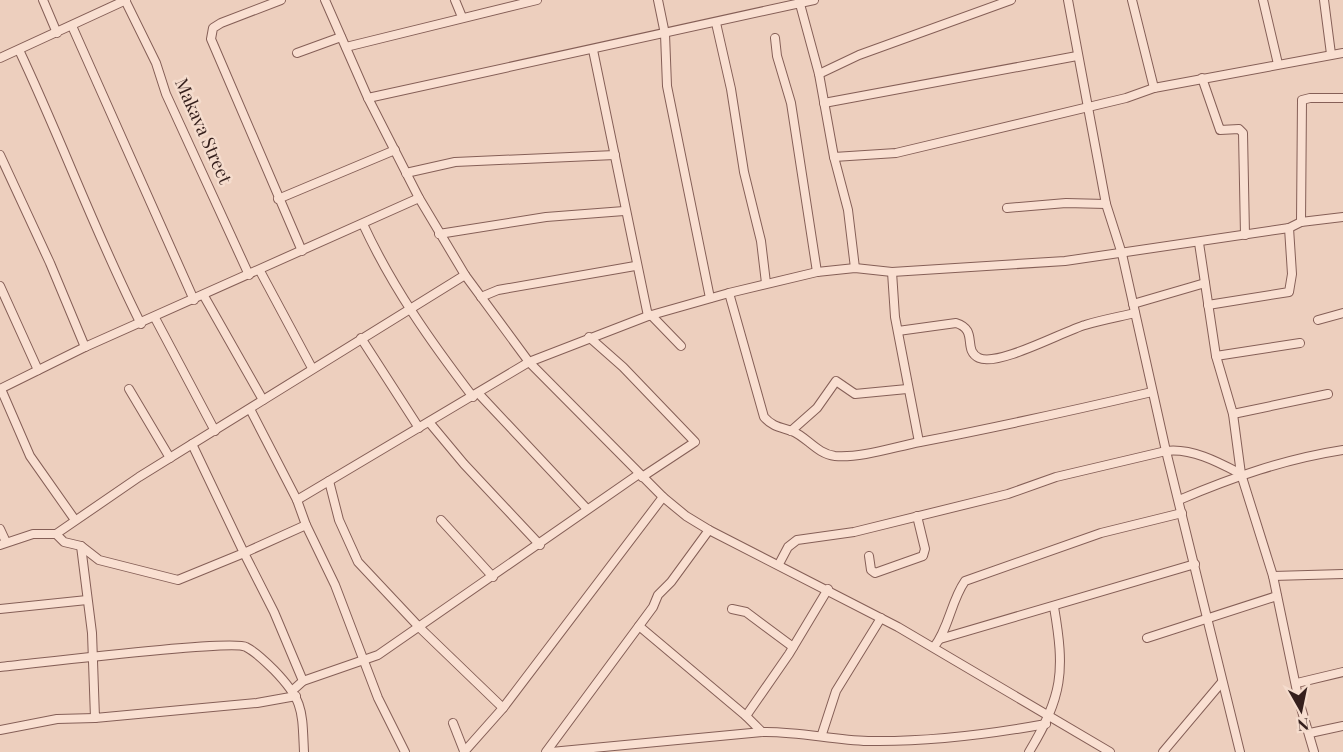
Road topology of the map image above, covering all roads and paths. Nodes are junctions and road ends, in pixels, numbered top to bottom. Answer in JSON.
{"nodes":[{"id":1,"x":43,"y":0,"type":"edge"},
{"id":2,"x":125,"y":0,"type":"edge"},
{"id":3,"x":281,"y":0,"type":"edge"},
{"id":4,"x":325,"y":0,"type":"edge"},
{"id":5,"x":455,"y":0,"type":"edge"},
{"id":6,"x":537,"y":0,"type":"edge"},
{"id":7,"x":658,"y":0,"type":"edge"},
{"id":8,"x":814,"y":0,"type":"edge"},
{"id":9,"x":1011,"y":0,"type":"edge"},
{"id":10,"x":1068,"y":0,"type":"edge"},
{"id":11,"x":1132,"y":0,"type":"edge"},
{"id":12,"x":1263,"y":0,"type":"edge"},
{"id":13,"x":1324,"y":0,"type":"edge"},
{"id":14,"x":107,"y":4,"type":"edge"},
{"id":15,"x":800,"y":4,"type":"junction"},
{"id":16,"x":462,"y":17,"type":"junction"},
{"id":17,"x":716,"y":22,"type":"junction"},
{"id":18,"x":72,"y":26,"type":"junction"},
{"id":19,"x":57,"y":33,"type":"junction"},
{"id":20,"x":665,"y":34,"type":"junction"},
{"id":21,"x":341,"y":37,"type":"junction"},
{"id":22,"x":775,"y":38,"type":"dead end"},
{"id":23,"x":0,"y":46,"type":"edge"},
{"id":24,"x":346,"y":47,"type":"junction"},
{"id":25,"x":19,"y":50,"type":"junction"},
{"id":26,"x":593,"y":50,"type":"junction"},
{"id":27,"x":297,"y":53,"type":"dead end"},
{"id":28,"x":1343,"y":53,"type":"edge"},
{"id":29,"x":1331,"y":54,"type":"junction"},
{"id":30,"x":1077,"y":56,"type":"junction"},
{"id":31,"x":2,"y":57,"type":"edge"},
{"id":32,"x":1278,"y":64,"type":"junction"},
{"id":33,"x":819,"y":74,"type":"junction"},
{"id":34,"x":1202,"y":78,"type":"junction"},
{"id":35,"x":1154,"y":88,"type":"junction"},
{"id":36,"x":368,"y":98,"type":"junction"},
{"id":37,"x":1343,"y":98,"type":"edge"},
{"id":38,"x":824,"y":104,"type":"junction"},
{"id":39,"x":1089,"y":105,"type":"junction"},
{"id":40,"x":395,"y":150,"type":"junction"},
{"id":41,"x":615,"y":154,"type":"junction"},
{"id":42,"x":0,"y":155,"type":"edge"},
{"id":43,"x":834,"y":157,"type":"junction"},
{"id":44,"x":406,"y":173,"type":"junction"},
{"id":45,"x":419,"y":198,"type":"junction"},
{"id":46,"x":278,"y":199,"type":"junction"},
{"id":47,"x":1106,"y":204,"type":"junction"},
{"id":48,"x":1007,"y":208,"type":"dead end"},
{"id":49,"x":624,"y":212,"type":"junction"},
{"id":50,"x":1343,"y":217,"type":"edge"},
{"id":51,"x":1301,"y":222,"type":"junction"},
{"id":52,"x":363,"y":224,"type":"junction"},
{"id":53,"x":1288,"y":228,"type":"junction"},
{"id":54,"x":439,"y":234,"type":"junction"},
{"id":55,"x":1245,"y":235,"type":"junction"},
{"id":56,"x":1199,"y":243,"type":"junction"},
{"id":57,"x":302,"y":251,"type":"junction"},
{"id":58,"x":1122,"y":254,"type":"junction"},
{"id":59,"x":635,"y":267,"type":"junction"},
{"id":60,"x":855,"y":268,"type":"junction"},
{"id":61,"x":260,"y":271,"type":"junction"},
{"id":62,"x":817,"y":272,"type":"junction"},
{"id":63,"x":892,"y":272,"type":"junction"},
{"id":64,"x":249,"y":275,"type":"junction"},
{"id":65,"x":465,"y":275,"type":"junction"},
{"id":66,"x":766,"y":283,"type":"junction"},
{"id":67,"x":1205,"y":283,"type":"junction"},
{"id":68,"x":0,"y":286,"type":"edge"},
{"id":69,"x":729,"y":292,"type":"junction"},
{"id":70,"x":204,"y":296,"type":"junction"},
{"id":71,"x":481,"y":297,"type":"junction"},
{"id":72,"x":710,"y":298,"type":"junction"},
{"id":73,"x":194,"y":300,"type":"junction"},
{"id":74,"x":1208,"y":305,"type":"junction"},
{"id":75,"x":410,"y":308,"type":"junction"},
{"id":76,"x":1134,"y":309,"type":"junction"},
{"id":77,"x":1343,"y":313,"type":"edge"},
{"id":78,"x":649,"y":316,"type":"junction"},
{"id":79,"x":155,"y":318,"type":"junction"},
{"id":80,"x":1318,"y":320,"type":"dead end"},
{"id":81,"x":141,"y":324,"type":"junction"},
{"id":82,"x":898,"y":331,"type":"junction"},
{"id":83,"x":589,"y":337,"type":"junction"},
{"id":84,"x":361,"y":338,"type":"junction"},
{"id":85,"x":1300,"y":343,"type":"dead end"},
{"id":86,"x":681,"y":346,"type":"dead end"},
{"id":87,"x":85,"y":347,"type":"junction"},
{"id":88,"x":1216,"y":356,"type":"junction"},
{"id":89,"x":529,"y":363,"type":"junction"},
{"id":90,"x":312,"y":368,"type":"junction"},
{"id":91,"x":39,"y":370,"type":"junction"},
{"id":92,"x":1,"y":389,"type":"edge"},
{"id":93,"x":129,"y":389,"type":"dead end"},
{"id":94,"x":907,"y":389,"type":"junction"},
{"id":95,"x":1152,"y":392,"type":"junction"},
{"id":96,"x":1328,"y":394,"type":"dead end"},
{"id":97,"x":476,"y":396,"type":"junction"},
{"id":98,"x":262,"y":400,"type":"junction"},
{"id":99,"x":250,"y":410,"type":"junction"},
{"id":100,"x":1233,"y":414,"type":"junction"},
{"id":101,"x":429,"y":422,"type":"junction"},
{"id":102,"x":419,"y":428,"type":"junction"},
{"id":103,"x":215,"y":431,"type":"junction"},
{"id":104,"x":791,"y":431,"type":"junction"},
{"id":105,"x":919,"y":442,"type":"junction"},
{"id":106,"x":192,"y":444,"type":"junction"},
{"id":107,"x":1343,"y":450,"type":"edge"},
{"id":108,"x":1166,"y":452,"type":"junction"},
{"id":109,"x":170,"y":458,"type":"junction"},
{"id":110,"x":1241,"y":474,"type":"junction"},
{"id":111,"x":640,"y":475,"type":"junction"},
{"id":112,"x":328,"y":482,"type":"junction"},
{"id":113,"x":663,"y":497,"type":"junction"},
{"id":114,"x":297,"y":500,"type":"junction"},
{"id":115,"x":1179,"y":500,"type":"junction"},
{"id":116,"x":587,"y":509,"type":"junction"},
{"id":117,"x":1182,"y":513,"type":"junction"},
{"id":118,"x":917,"y":516,"type":"junction"},
{"id":119,"x":75,"y":520,"type":"junction"},
{"id":120,"x":441,"y":520,"type":"dead end"},
{"id":121,"x":306,"y":525,"type":"junction"},
{"id":122,"x":0,"y":529,"type":"edge"},
{"id":123,"x":710,"y":530,"type":"junction"},
{"id":124,"x":56,"y":534,"type":"junction"},
{"id":125,"x":3,"y":543,"type":"edge"},
{"id":126,"x":540,"y":545,"type":"junction"},
{"id":127,"x":81,"y":546,"type":"junction"},
{"id":128,"x":244,"y":553,"type":"junction"},
{"id":129,"x":869,"y":556,"type":"dead end"},
{"id":130,"x":779,"y":564,"type":"junction"},
{"id":131,"x":1194,"y":564,"type":"junction"},
{"id":132,"x":1343,"y":574,"type":"edge"},
{"id":133,"x":1273,"y":576,"type":"junction"},
{"id":134,"x":493,"y":577,"type":"junction"},
{"id":135,"x":828,"y":589,"type":"junction"},
{"id":136,"x":1277,"y":596,"type":"junction"},
{"id":137,"x":87,"y":600,"type":"junction"},
{"id":138,"x":1054,"y":607,"type":"junction"},
{"id":139,"x":0,"y":609,"type":"edge"},
{"id":140,"x":732,"y":609,"type":"dead end"},
{"id":141,"x":880,"y":618,"type":"junction"},
{"id":142,"x":1206,"y":620,"type":"junction"},
{"id":143,"x":639,"y":626,"type":"junction"},
{"id":144,"x":420,"y":628,"type":"junction"},
{"id":145,"x":1147,"y":638,"type":"dead end"},
{"id":146,"x":940,"y":639,"type":"junction"},
{"id":147,"x":794,"y":647,"type":"junction"},
{"id":148,"x":934,"y":647,"type":"junction"},
{"id":149,"x":93,"y":658,"type":"junction"},
{"id":150,"x":363,"y":660,"type":"junction"},
{"id":151,"x":0,"y":667,"type":"edge"},
{"id":152,"x":1343,"y":672,"type":"edge"},
{"id":153,"x":303,"y":681,"type":"junction"},
{"id":154,"x":1222,"y":682,"type":"junction"},
{"id":155,"x":1297,"y":683,"type":"junction"},
{"id":156,"x":295,"y":693,"type":"junction"},
{"id":157,"x":503,"y":708,"type":"junction"},
{"id":158,"x":746,"y":716,"type":"junction"},
{"id":159,"x":95,"y":718,"type":"junction"},
{"id":160,"x":1048,"y":720,"type":"junction"},
{"id":161,"x":453,"y":723,"type":"dead end"},
{"id":162,"x":1343,"y":726,"type":"edge"},
{"id":163,"x":0,"y":730,"type":"edge"},
{"id":164,"x":762,"y":732,"type":"junction"},
{"id":165,"x":1310,"y":733,"type":"junction"},
{"id":166,"x":822,"y":734,"type":"junction"},
{"id":167,"x":595,"y":749,"type":"edge"},
{"id":168,"x":464,"y":751,"type":"edge"},
{"id":169,"x":1106,"y":751,"type":"edge"},
{"id":170,"x":304,"y":752,"type":"edge"},
{"id":171,"x":405,"y":752,"type":"edge"},
{"id":172,"x":546,"y":752,"type":"edge"},
{"id":173,"x":551,"y":752,"type":"edge"},
{"id":174,"x":1029,"y":752,"type":"edge"},
{"id":175,"x":1163,"y":752,"type":"edge"},
{"id":176,"x":1240,"y":752,"type":"edge"},
{"id":177,"x":1314,"y":752,"type":"edge"}],
"edges":[{"from":1,"to":19,"type":"street"},
{"from":2,"to":14,"type":"street"},
{"from":2,"to":64,"type":"street","name":"Makava Street"},
{"from":3,"to":46,"type":"street"},
{"from":4,"to":21,"type":"street"},
{"from":5,"to":16,"type":"street"},
{"from":6,"to":16,"type":"street"},
{"from":7,"to":20,"type":"street"},
{"from":8,"to":15,"type":"street"},
{"from":9,"to":33,"type":"street"},
{"from":10,"to":30,"type":"street"},
{"from":11,"to":35,"type":"street"},
{"from":12,"to":32,"type":"street"},
{"from":13,"to":29,"type":"street"},
{"from":14,"to":18,"type":"street"},
{"from":15,"to":17,"type":"street"},
{"from":15,"to":33,"type":"street"},
{"from":16,"to":24,"type":"street"},
{"from":17,"to":20,"type":"street"},
{"from":17,"to":66,"type":"street"},
{"from":18,"to":19,"type":"street"},
{"from":18,"to":73,"type":"street"},
{"from":19,"to":25,"type":"street"},
{"from":20,"to":26,"type":"street"},
{"from":20,"to":72,"type":"street"},
{"from":21,"to":24,"type":"street"},
{"from":21,"to":27,"type":"street"},
{"from":22,"to":62,"type":"street"},
{"from":23,"to":31,"type":"street"},
{"from":24,"to":36,"type":"street"},
{"from":25,"to":31,"type":"street"},
{"from":25,"to":81,"type":"street"},
{"from":26,"to":36,"type":"street"},
{"from":26,"to":41,"type":"street"},
{"from":28,"to":29,"type":"street"},
{"from":29,"to":32,"type":"street"},
{"from":30,"to":38,"type":"street"},
{"from":30,"to":39,"type":"street"},
{"from":32,"to":34,"type":"street"},
{"from":33,"to":38,"type":"street"},
{"from":34,"to":35,"type":"street"},
{"from":34,"to":55,"type":"street"},
{"from":35,"to":39,"type":"street"},
{"from":36,"to":40,"type":"street"},
{"from":37,"to":51,"type":"street"},
{"from":38,"to":43,"type":"street"},
{"from":39,"to":43,"type":"street"},
{"from":39,"to":47,"type":"street"},
{"from":40,"to":44,"type":"street"},
{"from":40,"to":46,"type":"street"},
{"from":41,"to":44,"type":"street"},
{"from":41,"to":49,"type":"street"},
{"from":42,"to":87,"type":"street"},
{"from":43,"to":60,"type":"street"},
{"from":44,"to":45,"type":"street"},
{"from":45,"to":52,"type":"street"},
{"from":45,"to":54,"type":"street"},
{"from":46,"to":57,"type":"street"},
{"from":47,"to":48,"type":"street"},
{"from":47,"to":58,"type":"street"},
{"from":49,"to":54,"type":"street"},
{"from":49,"to":59,"type":"street"},
{"from":50,"to":51,"type":"street"},
{"from":51,"to":53,"type":"street"},
{"from":52,"to":57,"type":"street"},
{"from":52,"to":75,"type":"street"},
{"from":53,"to":55,"type":"street"},
{"from":53,"to":74,"type":"street"},
{"from":54,"to":65,"type":"street"},
{"from":55,"to":56,"type":"street"},
{"from":56,"to":58,"type":"street"},
{"from":56,"to":67,"type":"street"},
{"from":57,"to":61,"type":"street"},
{"from":58,"to":63,"type":"street"},
{"from":58,"to":76,"type":"street"},
{"from":59,"to":71,"type":"street"},
{"from":59,"to":78,"type":"street"},
{"from":60,"to":62,"type":"street"},
{"from":60,"to":63,"type":"street"},
{"from":61,"to":64,"type":"street"},
{"from":61,"to":90,"type":"street"},
{"from":62,"to":66,"type":"street"},
{"from":63,"to":82,"type":"street"},
{"from":64,"to":70,"type":"street"},
{"from":65,"to":71,"type":"street"},
{"from":65,"to":75,"type":"street"},
{"from":66,"to":69,"type":"street"},
{"from":67,"to":74,"type":"street"},
{"from":67,"to":76,"type":"street"},
{"from":68,"to":91,"type":"street"},
{"from":69,"to":72,"type":"street"},
{"from":69,"to":104,"type":"street"},
{"from":70,"to":73,"type":"street"},
{"from":70,"to":98,"type":"street"},
{"from":71,"to":89,"type":"street"},
{"from":72,"to":78,"type":"street"},
{"from":73,"to":79,"type":"street"},
{"from":74,"to":88,"type":"street"},
{"from":75,"to":84,"type":"street"},
{"from":75,"to":97,"type":"street"},
{"from":76,"to":82,"type":"street"},
{"from":76,"to":95,"type":"street"},
{"from":77,"to":80,"type":"street"},
{"from":78,"to":83,"type":"street"},
{"from":78,"to":86,"type":"street"},
{"from":79,"to":81,"type":"street"},
{"from":79,"to":103,"type":"street"},
{"from":81,"to":87,"type":"street"},
{"from":82,"to":94,"type":"street"},
{"from":83,"to":89,"type":"street"},
{"from":83,"to":111,"type":"street"},
{"from":84,"to":90,"type":"street"},
{"from":84,"to":102,"type":"street"},
{"from":85,"to":88,"type":"street"},
{"from":87,"to":91,"type":"street"},
{"from":88,"to":100,"type":"street"},
{"from":89,"to":97,"type":"street"},
{"from":89,"to":111,"type":"street"},
{"from":90,"to":98,"type":"street"},
{"from":91,"to":92,"type":"street"},
{"from":92,"to":119,"type":"street"},
{"from":93,"to":109,"type":"street"},
{"from":94,"to":104,"type":"street"},
{"from":94,"to":105,"type":"street"},
{"from":95,"to":105,"type":"street"},
{"from":95,"to":108,"type":"street"},
{"from":96,"to":100,"type":"street"},
{"from":97,"to":101,"type":"street"},
{"from":97,"to":116,"type":"street"},
{"from":98,"to":99,"type":"street"},
{"from":99,"to":103,"type":"street"},
{"from":99,"to":114,"type":"street"},
{"from":100,"to":110,"type":"street"},
{"from":101,"to":102,"type":"street"},
{"from":101,"to":126,"type":"street"},
{"from":102,"to":112,"type":"street"},
{"from":103,"to":106,"type":"street"},
{"from":104,"to":105,"type":"street"},
{"from":106,"to":109,"type":"street"},
{"from":106,"to":128,"type":"street"},
{"from":107,"to":110,"type":"street"},
{"from":108,"to":110,"type":"street"},
{"from":108,"to":115,"type":"street"},
{"from":108,"to":118,"type":"street"},
{"from":109,"to":119,"type":"street"},
{"from":110,"to":115,"type":"street"},
{"from":110,"to":133,"type":"street"},
{"from":111,"to":113,"type":"street"},
{"from":111,"to":116,"type":"street"},
{"from":112,"to":114,"type":"street"},
{"from":112,"to":144,"type":"street"},
{"from":113,"to":123,"type":"street"},
{"from":113,"to":157,"type":"street"},
{"from":114,"to":121,"type":"street"},
{"from":115,"to":117,"type":"street"},
{"from":116,"to":126,"type":"street"},
{"from":117,"to":131,"type":"street"},
{"from":117,"to":146,"type":"street"},
{"from":118,"to":129,"type":"street"},
{"from":118,"to":130,"type":"street"},
{"from":119,"to":124,"type":"street"},
{"from":120,"to":134,"type":"street"},
{"from":121,"to":128,"type":"street"},
{"from":121,"to":150,"type":"street"},
{"from":122,"to":125,"type":"street"},
{"from":123,"to":130,"type":"street"},
{"from":123,"to":143,"type":"street"},
{"from":124,"to":125,"type":"street"},
{"from":124,"to":127,"type":"street"},
{"from":126,"to":134,"type":"street"},
{"from":127,"to":128,"type":"street"},
{"from":127,"to":137,"type":"street"},
{"from":128,"to":153,"type":"street"},
{"from":130,"to":135,"type":"street"},
{"from":131,"to":138,"type":"street"},
{"from":131,"to":142,"type":"street"},
{"from":132,"to":133,"type":"street"},
{"from":133,"to":136,"type":"street"},
{"from":134,"to":144,"type":"street"},
{"from":135,"to":141,"type":"street"},
{"from":135,"to":147,"type":"street"},
{"from":136,"to":142,"type":"street"},
{"from":136,"to":155,"type":"street"},
{"from":137,"to":139,"type":"street"},
{"from":137,"to":149,"type":"street"},
{"from":138,"to":146,"type":"street"},
{"from":138,"to":160,"type":"street"},
{"from":140,"to":147,"type":"street"},
{"from":141,"to":148,"type":"street"},
{"from":141,"to":166,"type":"street"},
{"from":142,"to":145,"type":"street"},
{"from":142,"to":154,"type":"street"},
{"from":143,"to":158,"type":"street"},
{"from":143,"to":172,"type":"street"},
{"from":144,"to":150,"type":"street"},
{"from":144,"to":157,"type":"street"},
{"from":146,"to":148,"type":"street"},
{"from":147,"to":158,"type":"street"},
{"from":148,"to":160,"type":"street"},
{"from":149,"to":151,"type":"street"},
{"from":149,"to":156,"type":"street"},
{"from":149,"to":159,"type":"street"},
{"from":150,"to":153,"type":"street"},
{"from":150,"to":171,"type":"street"},
{"from":152,"to":155,"type":"street"},
{"from":153,"to":156,"type":"street"},
{"from":154,"to":175,"type":"street"},
{"from":154,"to":176,"type":"street"},
{"from":155,"to":165,"type":"street"},
{"from":156,"to":159,"type":"street"},
{"from":156,"to":170,"type":"street"},
{"from":157,"to":168,"type":"street"},
{"from":158,"to":164,"type":"street"},
{"from":159,"to":163,"type":"street"},
{"from":160,"to":166,"type":"street"},
{"from":160,"to":169,"type":"street"},
{"from":160,"to":174,"type":"street"},
{"from":161,"to":168,"type":"street"},
{"from":162,"to":165,"type":"street"},
{"from":164,"to":166,"type":"street"},
{"from":164,"to":167,"type":"street"},
{"from":165,"to":177,"type":"street"},
{"from":167,"to":173,"type":"street"}]}
